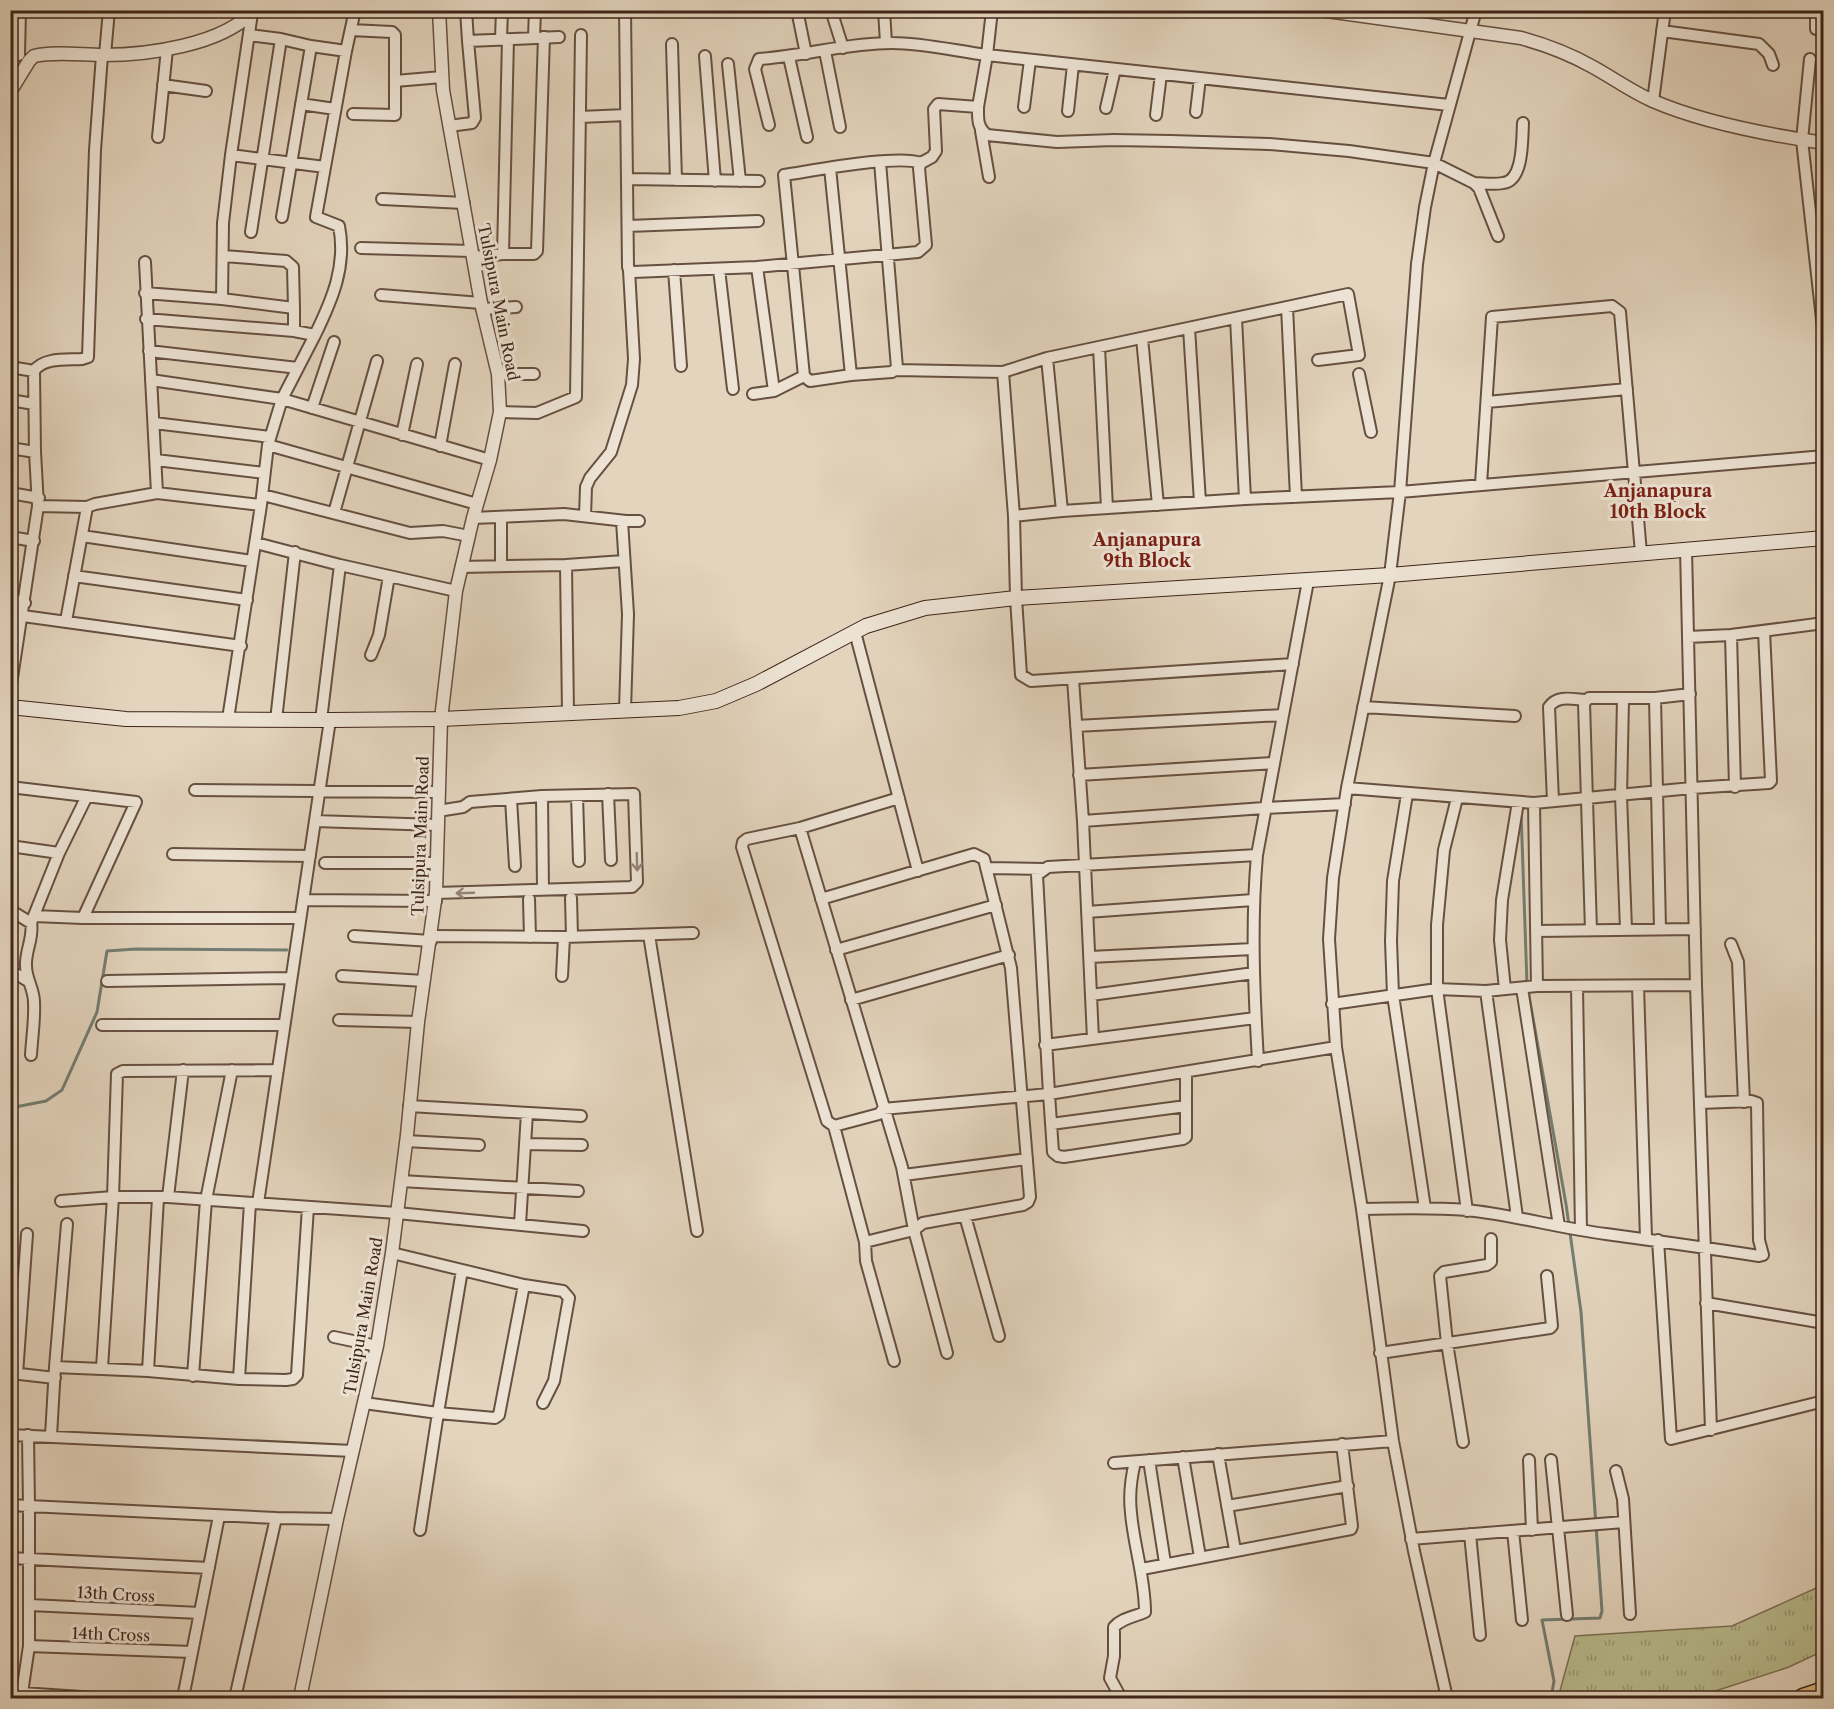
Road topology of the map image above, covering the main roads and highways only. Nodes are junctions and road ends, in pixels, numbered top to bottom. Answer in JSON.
{"nodes":[{"id":1,"x":1824,"y":538,"type":"edge"},
{"id":2,"x":10,"y":707,"type":"edge"},
{"id":3,"x":1824,"y":1690,"type":"edge"},
{"id":4,"x":1803,"y":1698,"type":"edge"}],
"edges":[{"from":1,"to":2,"type":"main road"},
{"from":3,"to":4,"type":"highway"}]}
